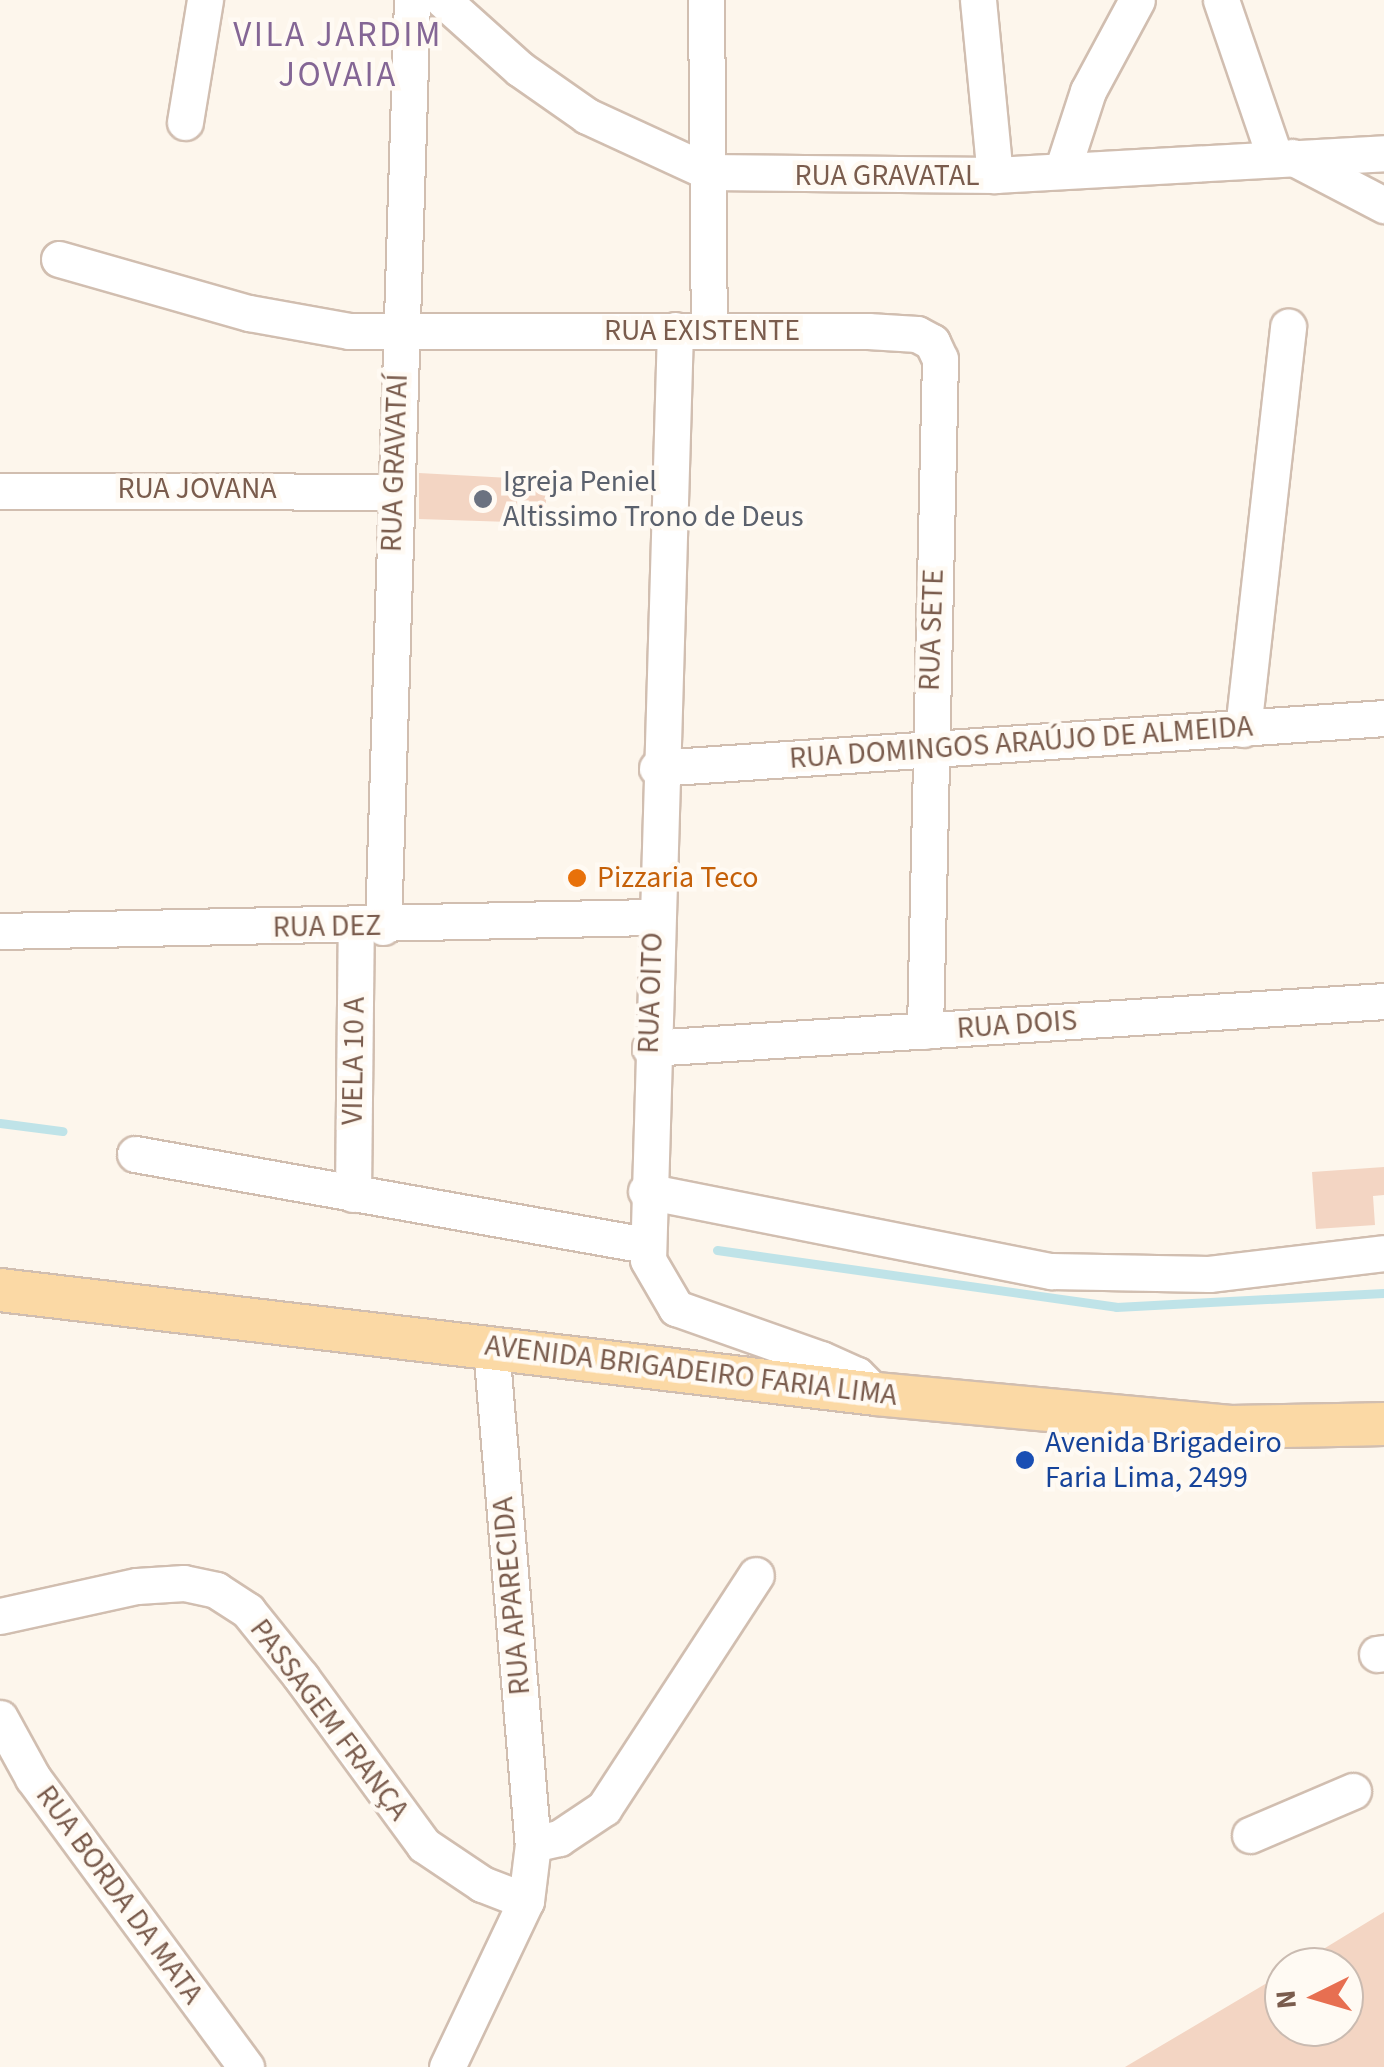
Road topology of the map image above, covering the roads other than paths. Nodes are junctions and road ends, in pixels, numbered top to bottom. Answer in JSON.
{"nodes":[{"id":1,"x":205,"y":0,"type":"edge"},
{"id":2,"x":412,"y":0,"type":"edge"},
{"id":3,"x":443,"y":0,"type":"edge"},
{"id":4,"x":706,"y":0,"type":"edge"},
{"id":5,"x":978,"y":0,"type":"edge"},
{"id":6,"x":1137,"y":0,"type":"edge"},
{"id":7,"x":1221,"y":0,"type":"edge"},
{"id":8,"x":185,"y":122,"type":"dead end"},
{"id":9,"x":1384,"y":154,"type":"edge"},
{"id":10,"x":1283,"y":157,"type":"junction"},
{"id":11,"x":710,"y":172,"type":"junction"},
{"id":12,"x":1062,"y":172,"type":"junction"},
{"id":13,"x":995,"y":176,"type":"junction"},
{"id":14,"x":1384,"y":205,"type":"edge"},
{"id":15,"x":59,"y":259,"type":"dead end"},
{"id":16,"x":1288,"y":328,"type":"dead end"},
{"id":17,"x":692,"y":331,"type":"junction"},
{"id":18,"x":400,"y":334,"type":"junction"},
{"id":19,"x":940,"y":410,"type":"joint"},
{"id":20,"x":0,"y":491,"type":"edge"},
{"id":21,"x":394,"y":492,"type":"junction"},
{"id":22,"x":1384,"y":718,"type":"edge"},
{"id":23,"x":1243,"y":729,"type":"junction"},
{"id":24,"x":928,"y":745,"type":"junction"},
{"id":25,"x":658,"y":768,"type":"junction"},
{"id":26,"x":653,"y":917,"type":"junction"},
{"id":27,"x":369,"y":927,"type":"junction"},
{"id":28,"x":0,"y":931,"type":"edge"},
{"id":29,"x":1384,"y":1001,"type":"edge"},
{"id":30,"x":925,"y":1031,"type":"junction"},
{"id":31,"x":650,"y":1048,"type":"junction"},
{"id":32,"x":135,"y":1154,"type":"dead end"},
{"id":33,"x":646,"y":1191,"type":"junction"},
{"id":34,"x":353,"y":1194,"type":"junction"},
{"id":35,"x":646,"y":1245,"type":"junction"},
{"id":36,"x":1384,"y":1253,"type":"edge"},
{"id":37,"x":0,"y":1290,"type":"edge"},
{"id":38,"x":492,"y":1347,"type":"junction"},
{"id":39,"x":876,"y":1394,"type":"junction"},
{"id":40,"x":1384,"y":1424,"type":"edge"},
{"id":41,"x":756,"y":1575,"type":"dead end"},
{"id":42,"x":0,"y":1616,"type":"edge"},
{"id":43,"x":0,"y":1718,"type":"edge"},
{"id":44,"x":1353,"y":1791,"type":"dead end"},
{"id":45,"x":1250,"y":1836,"type":"dead end"},
{"id":46,"x":534,"y":1844,"type":"junction"},
{"id":47,"x":526,"y":1901,"type":"junction"},
{"id":48,"x":246,"y":2067,"type":"edge"},
{"id":49,"x":447,"y":2067,"type":"edge"}],
"edges":[{"from":1,"to":8,"type":"street"},
{"from":2,"to":18,"type":"street","name":"RUA GRAVATAÍ"},
{"from":3,"to":11,"type":"street","name":"RUA GRAVATAL"},
{"from":4,"to":11,"type":"street","name":"RUA OITO"},
{"from":5,"to":13,"type":"street"},
{"from":6,"to":12,"type":"street"},
{"from":7,"to":10,"type":"street"},
{"from":9,"to":10,"type":"street","name":"RUA GRAVATAL"},
{"from":10,"to":12,"type":"street","name":"RUA GRAVATAL"},
{"from":10,"to":14,"type":"street"},
{"from":11,"to":13,"type":"street","name":"RUA GRAVATAL"},
{"from":11,"to":17,"type":"street","name":"RUA OITO"},
{"from":12,"to":13,"type":"street","name":"RUA GRAVATAL"},
{"from":15,"to":18,"type":"street","name":"RUA EXISTENTE"},
{"from":16,"to":23,"type":"street"},
{"from":17,"to":18,"type":"street","name":"RUA EXISTENTE"},
{"from":17,"to":19,"type":"street","name":"RUA EXISTENTE"},
{"from":17,"to":25,"type":"street","name":"RUA OITO"},
{"from":18,"to":21,"type":"street","name":"RUA GRAVATAÍ"},
{"from":19,"to":24,"type":"street","name":"RUA SETE"},
{"from":20,"to":21,"type":"street","name":"RUA JOVANA"},
{"from":21,"to":27,"type":"street","name":"RUA GRAVATAÍ"},
{"from":22,"to":23,"type":"street","name":"RUA DOMINGOS ARAÚJO DE ALMEIDA"},
{"from":23,"to":24,"type":"street","name":"RUA DOMINGOS ARAÚJO DE ALMEIDA"},
{"from":24,"to":25,"type":"street","name":"RUA DOMINGOS ARAÚJO DE ALMEIDA"},
{"from":24,"to":30,"type":"street","name":"RUA SETE"},
{"from":25,"to":26,"type":"street","name":"RUA OITO"},
{"from":26,"to":27,"type":"street","name":"RUA DEZ"},
{"from":26,"to":31,"type":"street","name":"RUA OITO"},
{"from":27,"to":28,"type":"street","name":"RUA DEZ"},
{"from":27,"to":34,"type":"street","name":"VIELA 10 A"},
{"from":29,"to":30,"type":"street","name":"RUA DOIS"},
{"from":30,"to":31,"type":"street","name":"RUA DOIS"},
{"from":31,"to":33,"type":"street","name":"RUA OITO"},
{"from":32,"to":34,"type":"street"},
{"from":33,"to":35,"type":"street","name":"RUA OITO"},
{"from":33,"to":36,"type":"street"},
{"from":34,"to":35,"type":"street"},
{"from":35,"to":39,"type":"street","name":"RUA OITO"},
{"from":37,"to":38,"type":"main road","name":"AVENIDA BRIGADEIRO FARIA LIMA"},
{"from":38,"to":39,"type":"main road","name":"AVENIDA BRIGADEIRO FARIA LIMA"},
{"from":38,"to":46,"type":"street","name":"RUA APARECIDA"},
{"from":39,"to":40,"type":"main road","name":"AVENIDA BRIGADEIRO FARIA LIMA"},
{"from":41,"to":46,"type":"street"},
{"from":42,"to":47,"type":"street","name":"PASSAGEM FRANÇA"},
{"from":43,"to":48,"type":"street","name":"RUA BORDA DA MATA"},
{"from":44,"to":45,"type":"street"},
{"from":46,"to":47,"type":"street","name":"RUA APARECIDA"},
{"from":47,"to":49,"type":"street","name":"RUA APARECIDA"}]}
